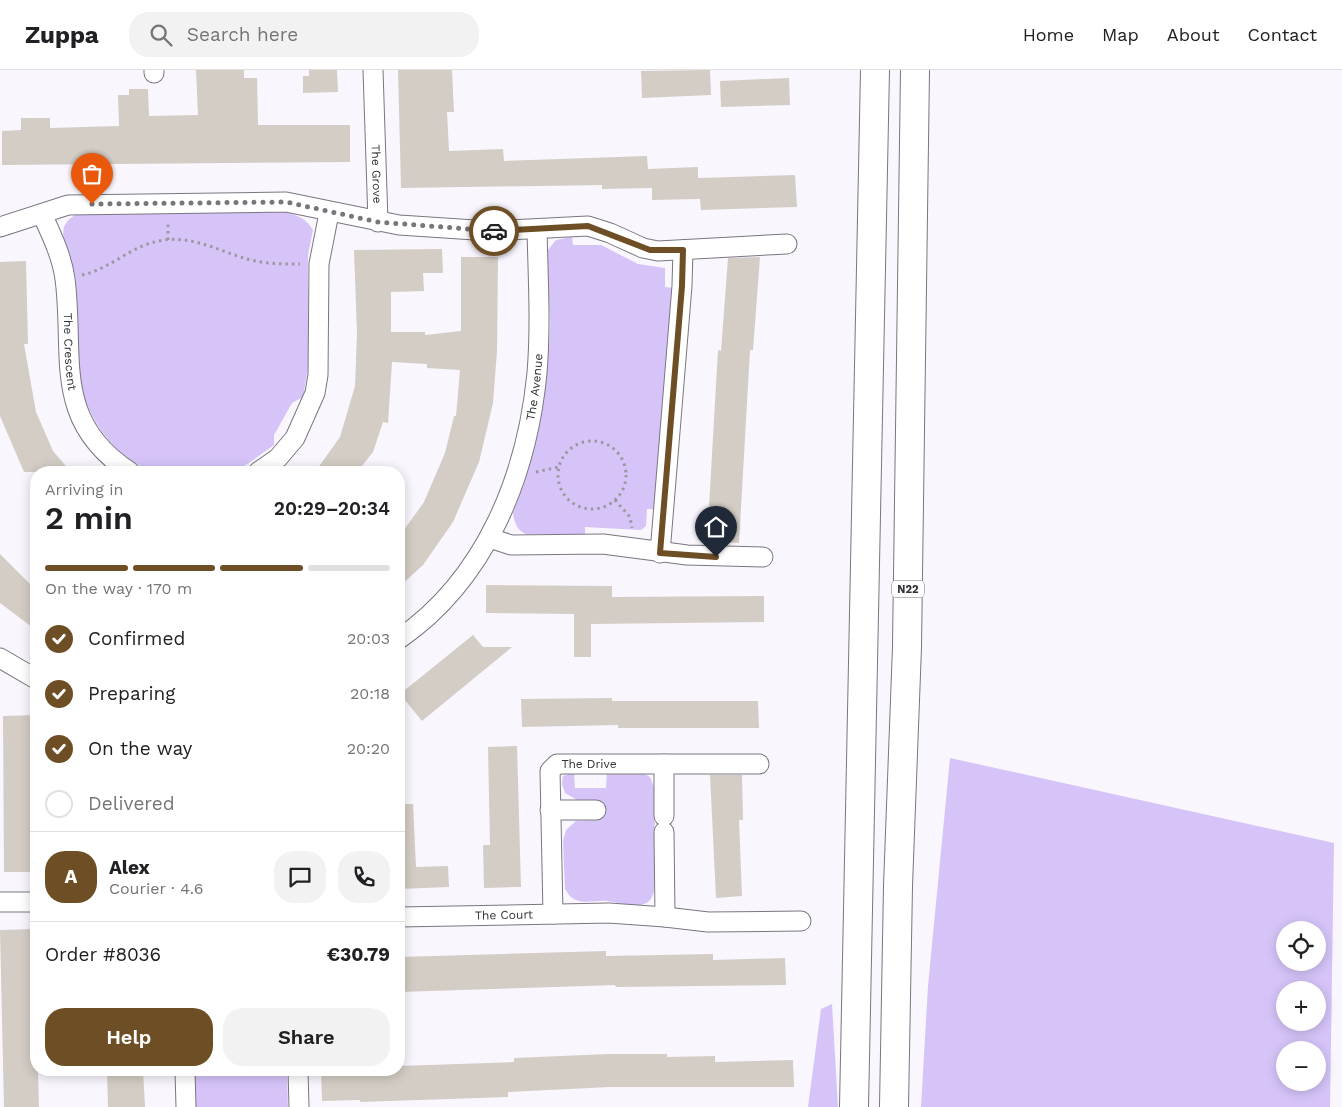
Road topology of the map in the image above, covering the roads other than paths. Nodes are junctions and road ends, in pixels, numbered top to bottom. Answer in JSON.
{"nodes":[{"id":1,"x":373,"y":70,"type":"edge"},
{"id":2,"x":875,"y":70,"type":"edge"},
{"id":3,"x":915,"y":70,"type":"edge"},
{"id":4,"x":329,"y":212,"type":"junction"},
{"id":5,"x":42,"y":214,"type":"junction"},
{"id":6,"x":378,"y":222,"type":"junction"},
{"id":7,"x":0,"y":227,"type":"edge"},
{"id":8,"x":537,"y":229,"type":"junction"},
{"id":9,"x":787,"y":244,"type":"dead end"},
{"id":10,"x":683,"y":250,"type":"junction"},
{"id":11,"x":123,"y":466,"type":"edge"},
{"id":12,"x":267,"y":466,"type":"edge"},
{"id":13,"x":490,"y":538,"type":"junction"},
{"id":14,"x":660,"y":553,"type":"junction"},
{"id":15,"x":762,"y":557,"type":"dead end"},
{"id":16,"x":405,"y":635,"type":"edge"},
{"id":17,"x":0,"y":658,"type":"edge"},
{"id":18,"x":30,"y":676,"type":"edge"},
{"id":19,"x":664,"y":764,"type":"junction"},
{"id":20,"x":759,"y":764,"type":"dead end"},
{"id":21,"x":550,"y":810,"type":"junction"},
{"id":22,"x":596,"y":810,"type":"dead end"},
{"id":23,"x":0,"y":902,"type":"edge"},
{"id":24,"x":30,"y":902,"type":"edge"},
{"id":25,"x":552,"y":914,"type":"junction"},
{"id":26,"x":405,"y":917,"type":"edge"},
{"id":27,"x":665,"y":917,"type":"junction"},
{"id":28,"x":801,"y":921,"type":"dead end"},
{"id":29,"x":185,"y":1076,"type":"edge"},
{"id":30,"x":298,"y":1076,"type":"edge"},
{"id":31,"x":186,"y":1107,"type":"edge"},
{"id":32,"x":298,"y":1107,"type":"edge"},
{"id":33,"x":854,"y":1107,"type":"edge"},
{"id":34,"x":894,"y":1107,"type":"edge"}],
"edges":[{"from":1,"to":6,"type":"street","name":"The Grove"},
{"from":2,"to":33,"type":"highway"},
{"from":3,"to":34,"type":"highway","number":"N22"},
{"from":4,"to":5,"type":"street"},
{"from":4,"to":6,"type":"street"},
{"from":4,"to":12,"type":"street"},
{"from":5,"to":7,"type":"street"},
{"from":5,"to":11,"type":"street","name":"The Crescent"},
{"from":6,"to":8,"type":"street","name":"The Grove"},
{"from":8,"to":10,"type":"street","name":"The Grove"},
{"from":8,"to":13,"type":"street","name":"The Avenue"},
{"from":9,"to":10,"type":"street","name":"The Grove"},
{"from":10,"to":14,"type":"street"},
{"from":13,"to":14,"type":"street"},
{"from":13,"to":16,"type":"street","name":"The Avenue"},
{"from":14,"to":15,"type":"street"},
{"from":17,"to":18,"type":"street"},
{"from":19,"to":20,"type":"street","name":"The Drive"},
{"from":19,"to":21,"type":"street","name":"The Drive"},
{"from":19,"to":27,"type":"street"},
{"from":21,"to":22,"type":"street"},
{"from":21,"to":25,"type":"street","name":"The Drive"},
{"from":23,"to":24,"type":"street"},
{"from":25,"to":26,"type":"street","name":"The Court"},
{"from":25,"to":27,"type":"street","name":"The Court"},
{"from":27,"to":28,"type":"street"},
{"from":29,"to":31,"type":"street"},
{"from":30,"to":32,"type":"street"}]}
